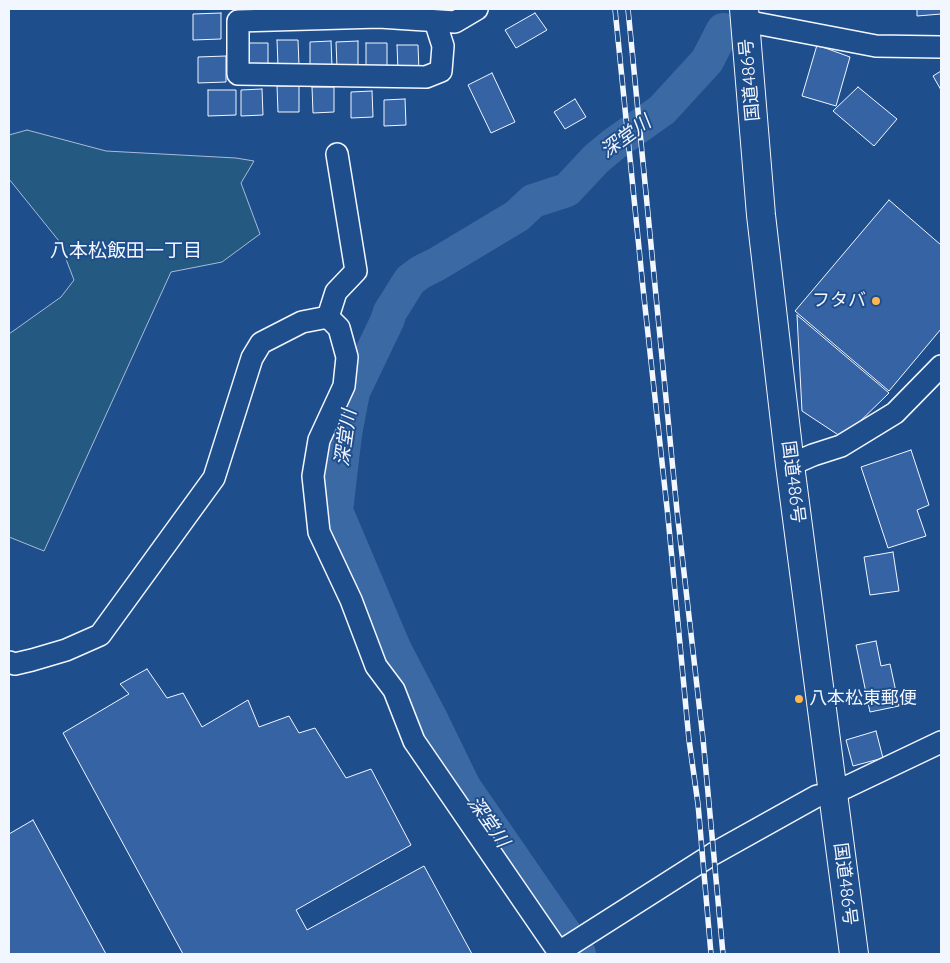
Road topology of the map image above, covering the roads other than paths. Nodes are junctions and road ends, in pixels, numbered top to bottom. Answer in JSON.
{"nodes":[{"id":1,"x":477,"y":9,"type":"edge"},
{"id":2,"x":379,"y":13,"type":"edge"},
{"id":3,"x":745,"y":15,"type":"edge"},
{"id":4,"x":434,"y":21,"type":"junction"},
{"id":5,"x":941,"y":46,"type":"edge"},
{"id":6,"x":337,"y":154,"type":"dead end"},
{"id":7,"x":328,"y":317,"type":"junction"},
{"id":8,"x":941,"y":366,"type":"edge"},
{"id":9,"x":790,"y":465,"type":"junction"},
{"id":10,"x":9,"y":662,"type":"edge"},
{"id":11,"x":941,"y":742,"type":"edge"},
{"id":12,"x":834,"y":793,"type":"junction"},
{"id":13,"x":565,"y":949,"type":"edge"},
{"id":14,"x":854,"y":954,"type":"edge"}],
"edges":[{"from":1,"to":4,"type":"street"},
{"from":2,"to":4,"type":"street"},
{"from":2,"to":4,"type":"street"},
{"from":3,"to":5,"type":"street"},
{"from":3,"to":9,"type":"highway","name":"国道486号"},
{"from":6,"to":7,"type":"street"},
{"from":7,"to":10,"type":"street"},
{"from":7,"to":13,"type":"street"},
{"from":8,"to":9,"type":"street"},
{"from":9,"to":12,"type":"highway","name":"国道486号"},
{"from":11,"to":12,"type":"street"},
{"from":12,"to":13,"type":"street"},
{"from":12,"to":14,"type":"highway","name":"国道486号"}]}
